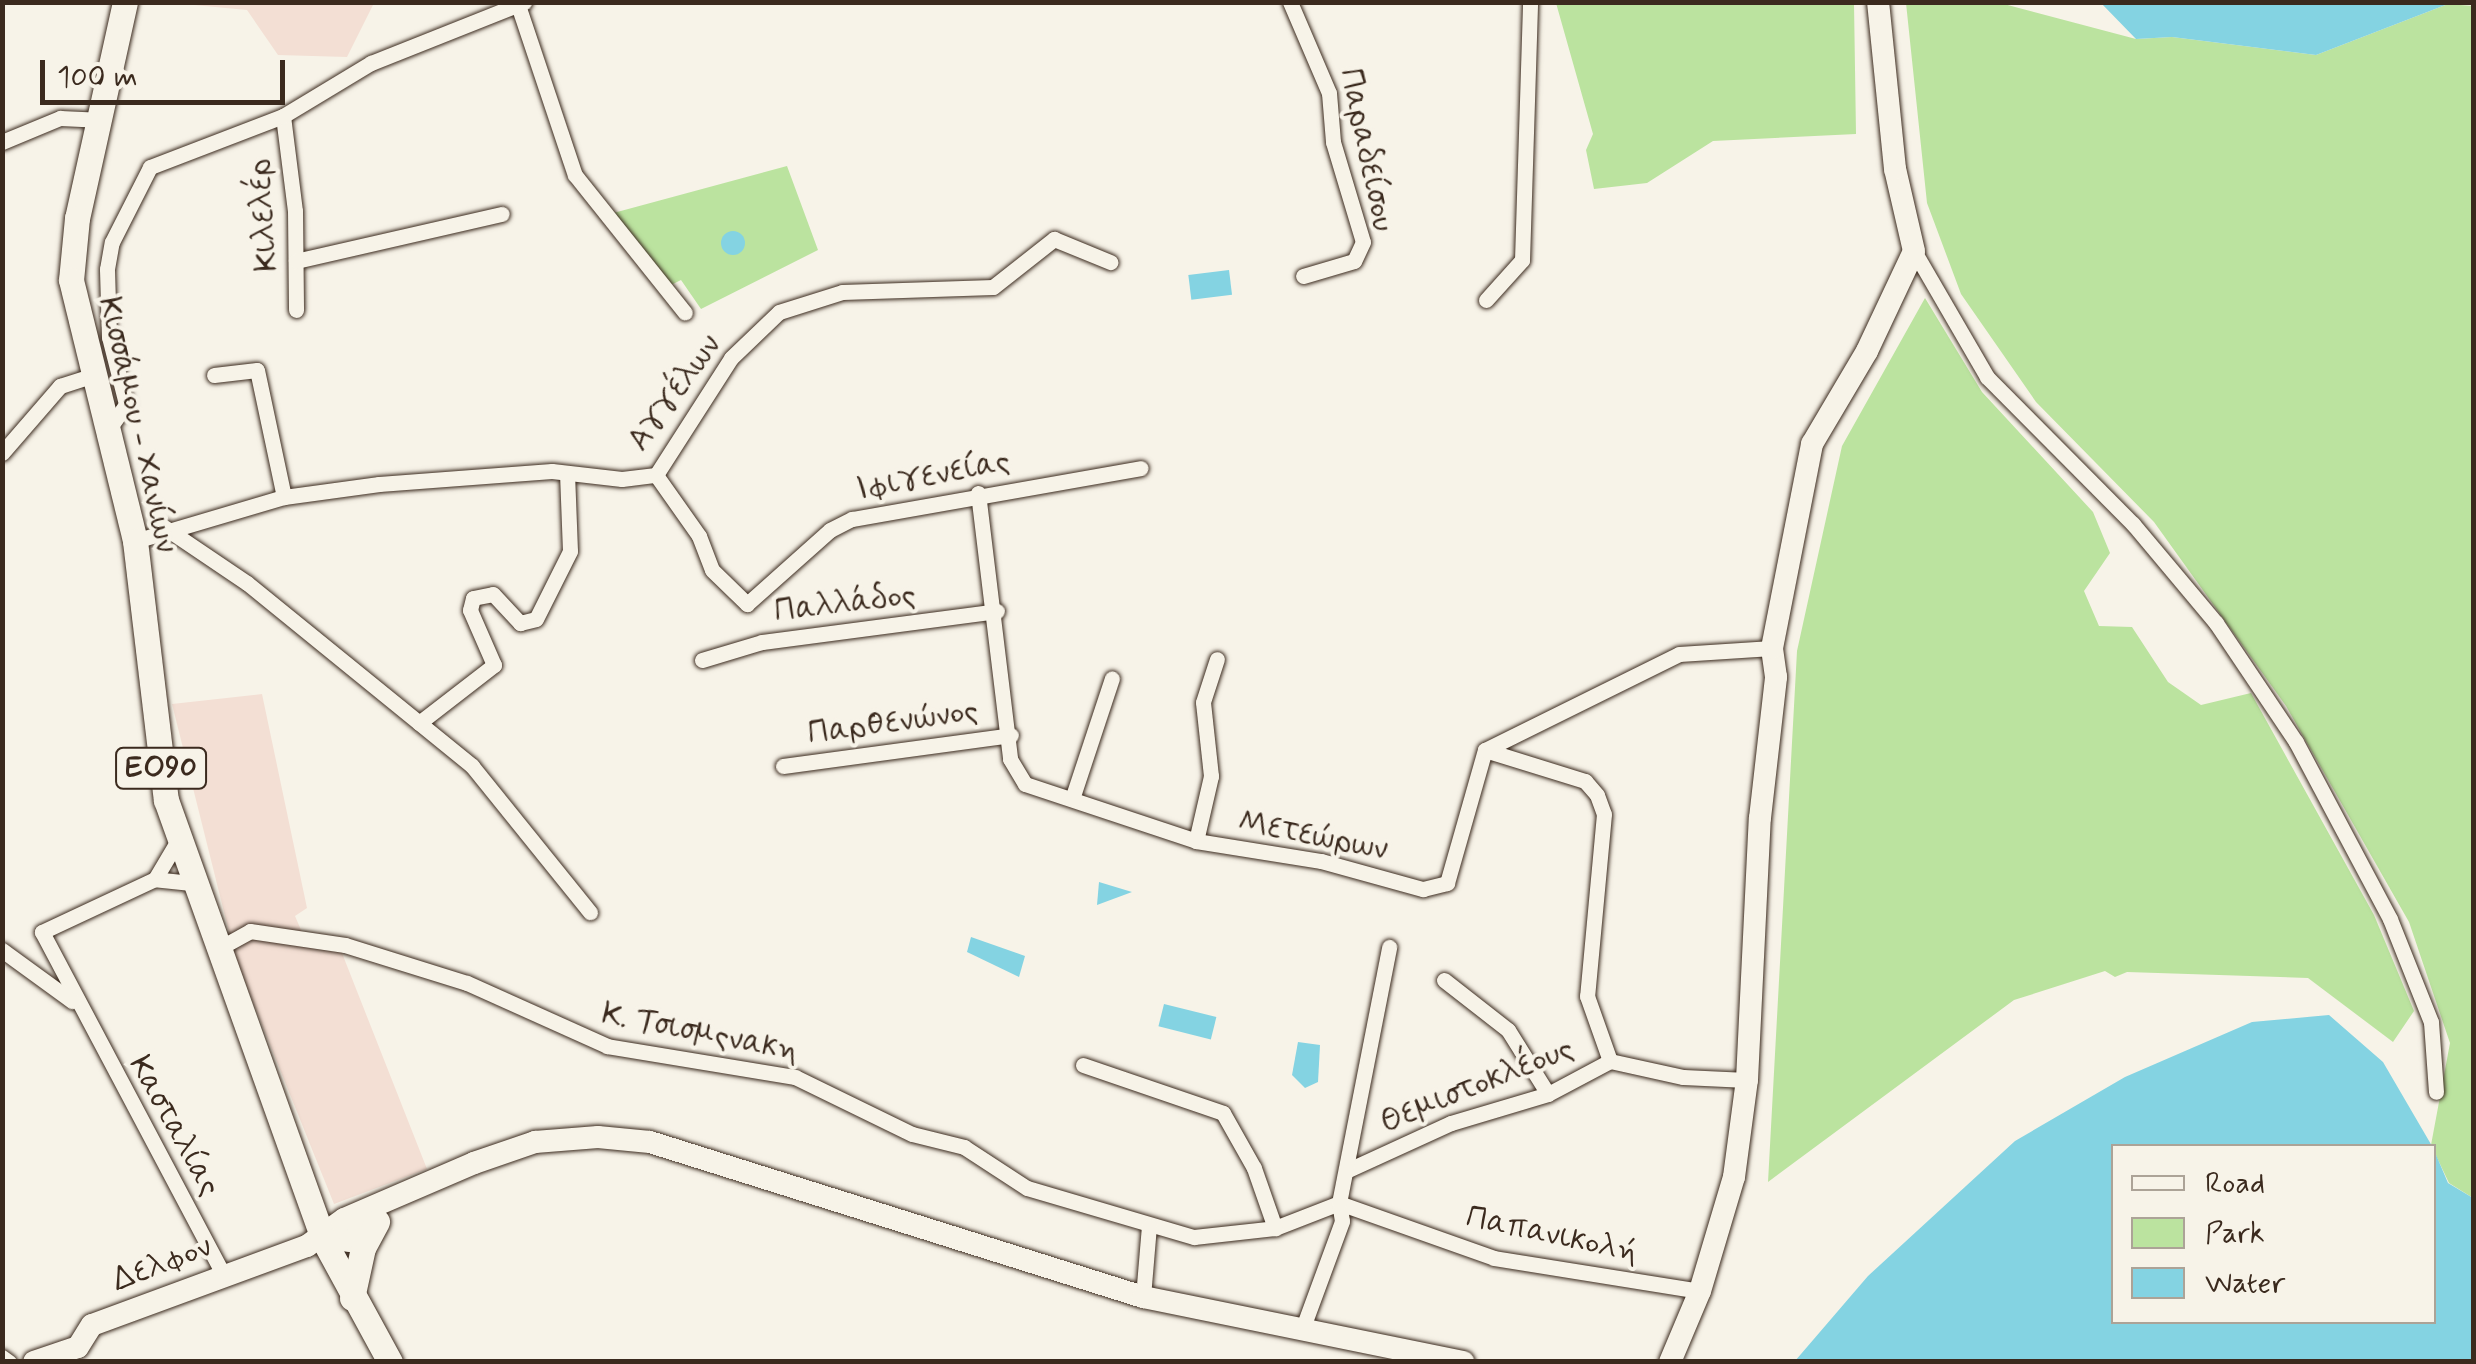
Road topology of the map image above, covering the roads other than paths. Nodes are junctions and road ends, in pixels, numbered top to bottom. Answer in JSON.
{"nodes":[{"id":1,"x":125,"y":2,"type":"edge"},
{"id":2,"x":1290,"y":2,"type":"edge"},
{"id":3,"x":1530,"y":2,"type":"edge"},
{"id":4,"x":1878,"y":2,"type":"edge"},
{"id":5,"x":521,"y":4,"type":"edge"},
{"id":6,"x":283,"y":116,"type":"junction"},
{"id":7,"x":102,"y":120,"type":"junction"},
{"id":8,"x":2,"y":142,"type":"edge"},
{"id":9,"x":502,"y":214,"type":"dead end"},
{"id":10,"x":1914,"y":251,"type":"junction"},
{"id":11,"x":296,"y":261,"type":"junction"},
{"id":12,"x":1110,"y":262,"type":"dead end"},
{"id":13,"x":1303,"y":276,"type":"dead end"},
{"id":14,"x":1486,"y":300,"type":"dead end"},
{"id":15,"x":296,"y":310,"type":"dead end"},
{"id":16,"x":685,"y":313,"type":"dead end"},
{"id":17,"x":214,"y":375,"type":"dead end"},
{"id":18,"x":92,"y":376,"type":"junction"},
{"id":19,"x":106,"y":433,"type":"junction"},
{"id":20,"x":2,"y":453,"type":"edge"},
{"id":21,"x":1141,"y":468,"type":"dead end"},
{"id":22,"x":567,"y":472,"type":"junction"},
{"id":23,"x":656,"y":475,"type":"junction"},
{"id":24,"x":978,"y":493,"type":"junction"},
{"id":25,"x":284,"y":496,"type":"junction"},
{"id":26,"x":164,"y":527,"type":"junction"},
{"id":27,"x":135,"y":541,"type":"junction"},
{"id":28,"x":997,"y":612,"type":"junction"},
{"id":29,"x":1772,"y":648,"type":"junction"},
{"id":30,"x":1218,"y":659,"type":"dead end"},
{"id":31,"x":702,"y":660,"type":"dead end"},
{"id":32,"x":1112,"y":678,"type":"dead end"},
{"id":33,"x":419,"y":723,"type":"junction"},
{"id":34,"x":1011,"y":735,"type":"junction"},
{"id":35,"x":1485,"y":750,"type":"junction"},
{"id":36,"x":783,"y":766,"type":"dead end"},
{"id":37,"x":1072,"y":800,"type":"junction"},
{"id":38,"x":176,"y":842,"type":"junction"},
{"id":39,"x":1196,"y":842,"type":"junction"},
{"id":40,"x":155,"y":878,"type":"junction"},
{"id":41,"x":191,"y":882,"type":"junction"},
{"id":42,"x":590,"y":912,"type":"dead end"},
{"id":43,"x":1389,"y":947,"type":"dead end"},
{"id":44,"x":2,"y":950,"type":"edge"},
{"id":45,"x":216,"y":950,"type":"junction"},
{"id":46,"x":1444,"y":980,"type":"dead end"},
{"id":47,"x":76,"y":1004,"type":"junction"},
{"id":48,"x":1610,"y":1061,"type":"junction"},
{"id":49,"x":1083,"y":1065,"type":"dead end"},
{"id":50,"x":1747,"y":1080,"type":"junction"},
{"id":51,"x":2436,"y":1092,"type":"dead end"},
{"id":52,"x":1548,"y":1094,"type":"junction"},
{"id":53,"x":1346,"y":1170,"type":"junction"},
{"id":54,"x":416,"y":1191,"type":"junction"},
{"id":55,"x":1339,"y":1203,"type":"junction"},
{"id":56,"x":377,"y":1222,"type":"junction"},
{"id":57,"x":1149,"y":1226,"type":"junction"},
{"id":58,"x":1275,"y":1228,"type":"junction"},
{"id":59,"x":323,"y":1239,"type":"junction"},
{"id":60,"x":224,"y":1274,"type":"junction"},
{"id":61,"x":1700,"y":1291,"type":"junction"},
{"id":62,"x":1143,"y":1297,"type":"junction"},
{"id":63,"x":352,"y":1298,"type":"junction"},
{"id":64,"x":1302,"y":1330,"type":"junction"},
{"id":65,"x":81,"y":1354,"type":"edge"},
{"id":66,"x":2,"y":1357,"type":"edge"},
{"id":67,"x":9,"y":1362,"type":"edge"},
{"id":68,"x":34,"y":1362,"type":"edge"},
{"id":69,"x":390,"y":1362,"type":"edge"},
{"id":70,"x":1463,"y":1362,"type":"edge"},
{"id":71,"x":1670,"y":1362,"type":"edge"}],
"edges":[{"from":1,"to":7,"type":"main road","name":"Κισσάμου - Χανίων","number":"ΕΟ90"},
{"from":2,"to":13,"type":"street","name":"Παραδείσου"},
{"from":3,"to":14,"type":"street"},
{"from":4,"to":10,"type":"street"},
{"from":5,"to":6,"type":"street"},
{"from":5,"to":16,"type":"street"},
{"from":6,"to":11,"type":"street","name":"Κιλελέρ"},
{"from":6,"to":19,"type":"street"},
{"from":7,"to":8,"type":"street"},
{"from":7,"to":18,"type":"main road","name":"Κισσάμου - Χανίων","number":"ΕΟ90"},
{"from":9,"to":11,"type":"street"},
{"from":10,"to":29,"type":"street"},
{"from":10,"to":51,"type":"street"},
{"from":11,"to":15,"type":"street","name":"Κιλελέρ"},
{"from":12,"to":23,"type":"street","name":"Αγγέλων"},
{"from":17,"to":25,"type":"street"},
{"from":18,"to":19,"type":"main road","name":"Κισσάμου - Χανίων","number":"ΕΟ90"},
{"from":18,"to":20,"type":"street"},
{"from":19,"to":27,"type":"main road","name":"Κισσάμου - Χανίων","number":"ΕΟ90"},
{"from":21,"to":24,"type":"street","name":"Ιφιγενείας"},
{"from":22,"to":23,"type":"street","name":"Αγγέλων"},
{"from":22,"to":25,"type":"street","name":"Αγγέλων"},
{"from":22,"to":33,"type":"street"},
{"from":23,"to":24,"type":"street","name":"Ιφιγενείας"},
{"from":24,"to":28,"type":"street","name":"Μετεώρων"},
{"from":25,"to":26,"type":"street","name":"Αγγέλων"},
{"from":26,"to":27,"type":"street","name":"Αγγέλων"},
{"from":26,"to":33,"type":"street"},
{"from":27,"to":38,"type":"main road","name":"Κισσάμου - Χανίων","number":"ΕΟ90"},
{"from":28,"to":31,"type":"street","name":"Παλλάδος"},
{"from":28,"to":34,"type":"street","name":"Μετεώρων"},
{"from":29,"to":35,"type":"street"},
{"from":29,"to":50,"type":"street"},
{"from":30,"to":39,"type":"street"},
{"from":32,"to":37,"type":"street"},
{"from":33,"to":42,"type":"street"},
{"from":34,"to":36,"type":"street","name":"Παρθενώνος"},
{"from":34,"to":37,"type":"street","name":"Μετεώρων"},
{"from":35,"to":39,"type":"street","name":"Μετεώρων"},
{"from":35,"to":48,"type":"street"},
{"from":37,"to":39,"type":"street","name":"Μετεώρων"},
{"from":38,"to":40,"type":"street"},
{"from":38,"to":41,"type":"main road","name":"Κισσάμου - Χανίων","number":"ΕΟ90"},
{"from":40,"to":41,"type":"street"},
{"from":40,"to":47,"type":"street","name":"Κασταλίας"},
{"from":41,"to":45,"type":"main road","name":"Κισσάμου - Χανίων","number":"ΕΟ90"},
{"from":43,"to":53,"type":"street"},
{"from":44,"to":47,"type":"street","name":"Κασταλίας"},
{"from":45,"to":57,"type":"street","name":"Κ. Τσισμςνακη"},
{"from":45,"to":59,"type":"main road","name":"Κισσάμου - Χανίων","number":"ΕΟ90"},
{"from":46,"to":52,"type":"street"},
{"from":47,"to":60,"type":"street","name":"Κασταλίας"},
{"from":48,"to":50,"type":"street","name":"Θεμιστοκλέους"},
{"from":48,"to":52,"type":"street","name":"Θεμιστοκλέους"},
{"from":49,"to":58,"type":"street"},
{"from":50,"to":61,"type":"street"},
{"from":52,"to":53,"type":"street","name":"Θεμιστοκλέους"},
{"from":53,"to":55,"type":"street"},
{"from":54,"to":56,"type":"street"},
{"from":54,"to":59,"type":"street"},
{"from":54,"to":62,"type":"street"},
{"from":55,"to":58,"type":"street","name":"Κ. Τσισμςνακη"},
{"from":55,"to":61,"type":"street","name":"Παπανικολή"},
{"from":55,"to":64,"type":"street"},
{"from":56,"to":59,"type":"street"},
{"from":56,"to":63,"type":"main road"},
{"from":57,"to":58,"type":"street","name":"Κ. Τσισμςνακη"},
{"from":57,"to":62,"type":"street"},
{"from":59,"to":60,"type":"street","name":"Δελφον"},
{"from":59,"to":63,"type":"main road","name":"Κισσάμου - Χανίων","number":"ΕΟ90"},
{"from":60,"to":65,"type":"street","name":"Δελφον"},
{"from":61,"to":71,"type":"street"},
{"from":62,"to":64,"type":"street"},
{"from":63,"to":69,"type":"main road","name":"Κισσάμου - Χανίων","number":"ΕΟ90"},
{"from":64,"to":70,"type":"street"},
{"from":65,"to":68,"type":"street","name":"Δελφον"},
{"from":66,"to":67,"type":"street"}]}
